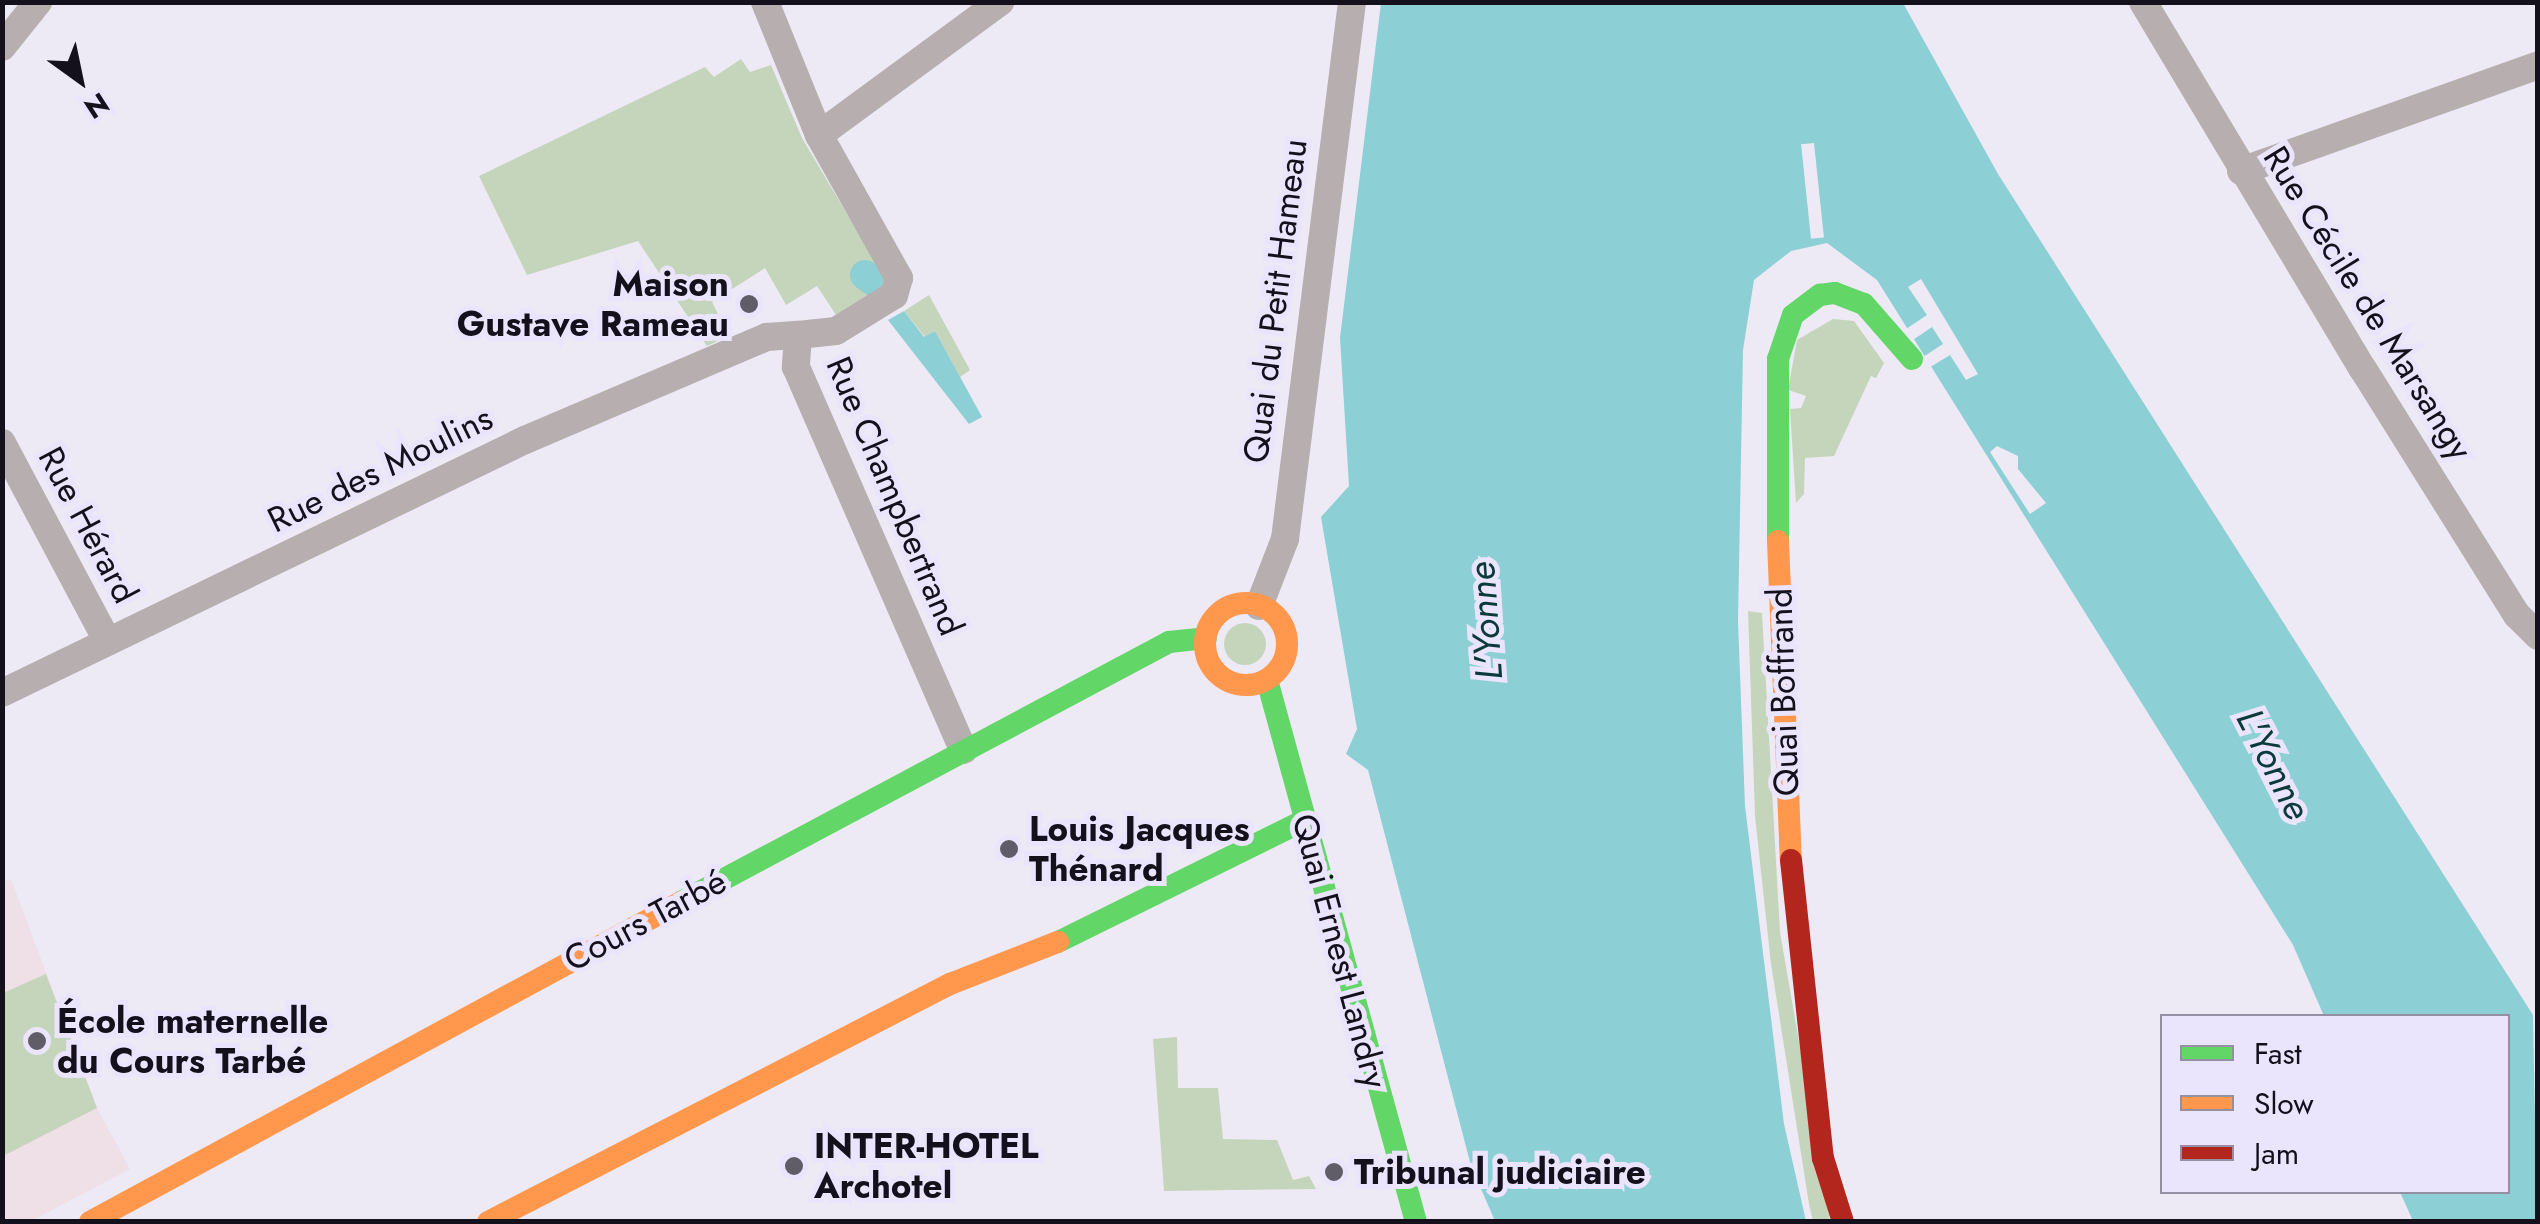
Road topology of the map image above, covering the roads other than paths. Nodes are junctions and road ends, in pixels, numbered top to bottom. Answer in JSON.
{"nodes":[{"id":1,"x":38,"y":2,"type":"edge"},
{"id":2,"x":766,"y":2,"type":"edge"},
{"id":3,"x":1000,"y":2,"type":"edge"},
{"id":4,"x":1352,"y":2,"type":"edge"},
{"id":5,"x":2142,"y":2,"type":"edge"},
{"id":6,"x":2,"y":47,"type":"edge"},
{"id":7,"x":2538,"y":65,"type":"edge"},
{"id":8,"x":819,"y":135,"type":"junction"},
{"id":9,"x":2242,"y":171,"type":"junction"},
{"id":10,"x":798,"y":336,"type":"junction"},
{"id":11,"x":1912,"y":360,"type":"dead end"},
{"id":12,"x":2,"y":443,"type":"edge"},
{"id":13,"x":1259,"y":606,"type":"junction"},
{"id":14,"x":2538,"y":636,"type":"edge"},
{"id":15,"x":1206,"y":638,"type":"junction"},
{"id":16,"x":108,"y":642,"type":"junction"},
{"id":17,"x":1267,"y":680,"type":"junction"},
{"id":18,"x":2,"y":693,"type":"edge"},
{"id":19,"x":963,"y":750,"type":"junction"},
{"id":20,"x":1305,"y":820,"type":"junction"},
{"id":21,"x":90,"y":1222,"type":"edge"},
{"id":22,"x":488,"y":1222,"type":"edge"},
{"id":23,"x":1416,"y":1222,"type":"edge"},
{"id":24,"x":1843,"y":1222,"type":"edge"}],
"edges":[{"from":1,"to":6,"type":"street"},
{"from":2,"to":8,"type":"street","name":"Rue Champbertrand"},
{"from":3,"to":8,"type":"street"},
{"from":4,"to":13,"type":"street","name":"Quai du Petit Hameau"},
{"from":5,"to":9,"type":"street","name":"Rue Cécile de Marsangy"},
{"from":7,"to":9,"type":"street"},
{"from":8,"to":10,"type":"street","name":"Rue Champbertrand"},
{"from":9,"to":14,"type":"street","name":"Rue Cécile de Marsangy"},
{"from":10,"to":16,"type":"street","name":"Rue des Moulins"},
{"from":10,"to":19,"type":"street","name":"Rue Champbertrand"},
{"from":11,"to":24,"type":"main road","name":"Quai Boffrand"},
{"from":12,"to":16,"type":"street","name":"Rue Hérard"},
{"from":13,"to":15,"type":"main road"},
{"from":13,"to":17,"type":"main road"},
{"from":15,"to":17,"type":"main road"},
{"from":15,"to":19,"type":"main road","name":"Cours Tarbé"},
{"from":16,"to":18,"type":"street","name":"Rue des Moulins"},
{"from":17,"to":20,"type":"main road","name":"Quai Ernest Landry"},
{"from":19,"to":21,"type":"main road","name":"Cours Tarbé"},
{"from":20,"to":22,"type":"main road"},
{"from":20,"to":23,"type":"main road","name":"Quai Ernest Landry"}]}
